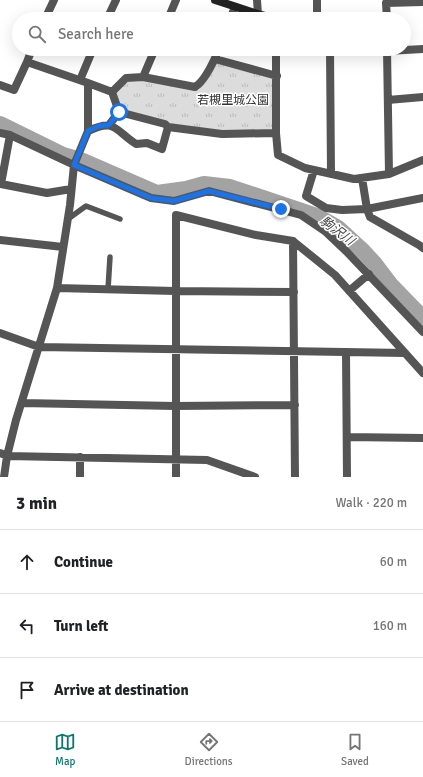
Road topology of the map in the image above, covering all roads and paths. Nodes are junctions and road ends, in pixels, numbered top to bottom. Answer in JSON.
{"nodes":[{"id":1,"x":54,"y":0,"type":"edge"},
{"id":2,"x":116,"y":0,"type":"edge"},
{"id":3,"x":176,"y":0,"type":"edge"},
{"id":4,"x":215,"y":0,"type":"edge"},
{"id":5,"x":257,"y":0,"type":"edge"},
{"id":6,"x":317,"y":0,"type":"edge"},
{"id":7,"x":423,"y":2,"type":"edge"},
{"id":8,"x":235,"y":7,"type":"junction"},
{"id":9,"x":48,"y":12,"type":"edge"},
{"id":10,"x":110,"y":12,"type":"edge"},
{"id":11,"x":171,"y":12,"type":"edge"},
{"id":12,"x":233,"y":12,"type":"edge"},
{"id":13,"x":251,"y":12,"type":"edge"},
{"id":14,"x":258,"y":12,"type":"edge"},
{"id":15,"x":317,"y":12,"type":"edge"},
{"id":16,"x":387,"y":12,"type":"edge"},
{"id":17,"x":411,"y":49,"type":"edge"},
{"id":18,"x":423,"y":49,"type":"edge"},
{"id":19,"x":29,"y":56,"type":"edge"},
{"id":20,"x":91,"y":56,"type":"edge"},
{"id":21,"x":152,"y":56,"type":"edge"},
{"id":22,"x":216,"y":56,"type":"edge"},
{"id":23,"x":276,"y":56,"type":"edge"},
{"id":24,"x":330,"y":56,"type":"edge"},
{"id":25,"x":387,"y":56,"type":"edge"},
{"id":26,"x":215,"y":59,"type":"junction"},
{"id":27,"x":27,"y":62,"type":"junction"},
{"id":28,"x":277,"y":76,"type":"junction"},
{"id":29,"x":143,"y":77,"type":"junction"},
{"id":30,"x":84,"y":82,"type":"junction"},
{"id":31,"x":0,"y":85,"type":"edge"},
{"id":32,"x":112,"y":92,"type":"junction"},
{"id":33,"x":423,"y":97,"type":"edge"},
{"id":34,"x":388,"y":100,"type":"junction"},
{"id":35,"x":119,"y":112,"type":"junction"},
{"id":36,"x":109,"y":125,"type":"junction"},
{"id":37,"x":168,"y":127,"type":"junction"},
{"id":38,"x":88,"y":131,"type":"junction"},
{"id":39,"x":0,"y":133,"type":"edge"},
{"id":40,"x":276,"y":133,"type":"junction"},
{"id":41,"x":10,"y":135,"type":"junction"},
{"id":42,"x":423,"y":160,"type":"edge"},
{"id":43,"x":74,"y":165,"type":"junction"},
{"id":44,"x":314,"y":170,"type":"junction"},
{"id":45,"x":331,"y":174,"type":"junction"},
{"id":46,"x":389,"y":174,"type":"junction"},
{"id":47,"x":362,"y":178,"type":"junction"},
{"id":48,"x":71,"y":189,"type":"junction"},
{"id":49,"x":423,"y":198,"type":"edge"},
{"id":50,"x":174,"y":201,"type":"junction"},
{"id":51,"x":367,"y":209,"type":"junction"},
{"id":52,"x":176,"y":215,"type":"junction"},
{"id":53,"x":120,"y":219,"type":"dead end"},
{"id":54,"x":67,"y":220,"type":"junction"},
{"id":55,"x":0,"y":240,"type":"edge"},
{"id":56,"x":293,"y":241,"type":"junction"},
{"id":57,"x":63,"y":247,"type":"junction"},
{"id":58,"x":423,"y":248,"type":"edge"},
{"id":59,"x":110,"y":257,"type":"dead end"},
{"id":60,"x":369,"y":274,"type":"junction"},
{"id":61,"x":57,"y":288,"type":"junction"},
{"id":62,"x":108,"y":289,"type":"junction"},
{"id":63,"x":175,"y":291,"type":"junction"},
{"id":64,"x":349,"y":291,"type":"junction"},
{"id":65,"x":294,"y":292,"type":"junction"},
{"id":66,"x":423,"y":332,"type":"edge"},
{"id":67,"x":0,"y":333,"type":"edge"},
{"id":68,"x":39,"y":347,"type":"junction"},
{"id":69,"x":176,"y":349,"type":"junction"},
{"id":70,"x":295,"y":351,"type":"junction"},
{"id":71,"x":346,"y":352,"type":"junction"},
{"id":72,"x":405,"y":353,"type":"junction"},
{"id":73,"x":423,"y":373,"type":"edge"},
{"id":74,"x":22,"y":403,"type":"junction"},
{"id":75,"x":294,"y":405,"type":"junction"},
{"id":76,"x":176,"y":406,"type":"junction"},
{"id":77,"x":347,"y":437,"type":"junction"},
{"id":78,"x":423,"y":438,"type":"edge"},
{"id":79,"x":3,"y":454,"type":"edge"},
{"id":80,"x":80,"y":457,"type":"junction"},
{"id":81,"x":176,"y":458,"type":"junction"},
{"id":82,"x":250,"y":476,"type":"edge"},
{"id":83,"x":4,"y":477,"type":"edge"},
{"id":84,"x":80,"y":477,"type":"edge"},
{"id":85,"x":176,"y":477,"type":"edge"},
{"id":86,"x":295,"y":477,"type":"edge"},
{"id":87,"x":347,"y":477,"type":"edge"}],
"edges":[{"from":1,"to":9,"type":"street"},
{"from":2,"to":10,"type":"street"},
{"from":3,"to":11,"type":"street"},
{"from":4,"to":8,"type":"street"},
{"from":5,"to":14,"type":"street"},
{"from":6,"to":15,"type":"street"},
{"from":7,"to":16,"type":"street"},
{"from":8,"to":12,"type":"street"},
{"from":8,"to":13,"type":"street"},
{"from":17,"to":18,"type":"street"},
{"from":19,"to":27,"type":"street"},
{"from":20,"to":30,"type":"street"},
{"from":21,"to":29,"type":"street"},
{"from":22,"to":26,"type":"street"},
{"from":23,"to":28,"type":"street"},
{"from":24,"to":45,"type":"street"},
{"from":25,"to":34,"type":"street"},
{"from":26,"to":28,"type":"street"},
{"from":26,"to":29,"type":"street"},
{"from":27,"to":30,"type":"street"},
{"from":27,"to":31,"type":"street"},
{"from":28,"to":40,"type":"street"},
{"from":29,"to":32,"type":"street"},
{"from":30,"to":32,"type":"street"},
{"from":30,"to":38,"type":"street"},
{"from":32,"to":35,"type":"street"},
{"from":33,"to":34,"type":"street"},
{"from":34,"to":46,"type":"street"},
{"from":35,"to":36,"type":"street"},
{"from":35,"to":37,"type":"street"},
{"from":36,"to":37,"type":"street"},
{"from":36,"to":38,"type":"street"},
{"from":37,"to":40,"type":"street"},
{"from":38,"to":43,"type":"street"},
{"from":39,"to":41,"type":"street"},
{"from":40,"to":44,"type":"street"},
{"from":41,"to":43,"type":"street"},
{"from":41,"to":48,"type":"street"},
{"from":42,"to":46,"type":"street"},
{"from":43,"to":48,"type":"street"},
{"from":43,"to":50,"type":"street"},
{"from":44,"to":45,"type":"street"},
{"from":44,"to":51,"type":"street"},
{"from":45,"to":47,"type":"street"},
{"from":46,"to":47,"type":"street"},
{"from":47,"to":51,"type":"street"},
{"from":48,"to":54,"type":"street"},
{"from":49,"to":51,"type":"street"},
{"from":50,"to":52,"type":"street"},
{"from":50,"to":60,"type":"street"},
{"from":51,"to":58,"type":"street"},
{"from":52,"to":56,"type":"street"},
{"from":52,"to":63,"type":"street"},
{"from":53,"to":54,"type":"lane"},
{"from":54,"to":57,"type":"street"},
{"from":55,"to":57,"type":"street"},
{"from":56,"to":64,"type":"street"},
{"from":56,"to":65,"type":"street"},
{"from":57,"to":61,"type":"street"},
{"from":59,"to":62,"type":"lane"},
{"from":60,"to":64,"type":"street"},
{"from":60,"to":66,"type":"street"},
{"from":61,"to":62,"type":"street"},
{"from":61,"to":68,"type":"street"},
{"from":62,"to":63,"type":"street"},
{"from":63,"to":65,"type":"street"},
{"from":63,"to":69,"type":"street"},
{"from":64,"to":72,"type":"street"},
{"from":65,"to":70,"type":"street"},
{"from":67,"to":68,"type":"street"},
{"from":68,"to":69,"type":"street"},
{"from":68,"to":74,"type":"street"},
{"from":69,"to":70,"type":"street"},
{"from":69,"to":76,"type":"street"},
{"from":70,"to":71,"type":"street"},
{"from":70,"to":75,"type":"street"},
{"from":71,"to":72,"type":"street"},
{"from":71,"to":77,"type":"street"},
{"from":72,"to":73,"type":"street"},
{"from":74,"to":76,"type":"street"},
{"from":74,"to":79,"type":"street"},
{"from":75,"to":76,"type":"street"},
{"from":75,"to":86,"type":"street"},
{"from":76,"to":81,"type":"street"},
{"from":77,"to":78,"type":"street"},
{"from":77,"to":87,"type":"street"},
{"from":79,"to":80,"type":"street"},
{"from":79,"to":83,"type":"street"},
{"from":80,"to":81,"type":"street"},
{"from":80,"to":84,"type":"street"},
{"from":81,"to":82,"type":"street"},
{"from":81,"to":85,"type":"street"}]}
